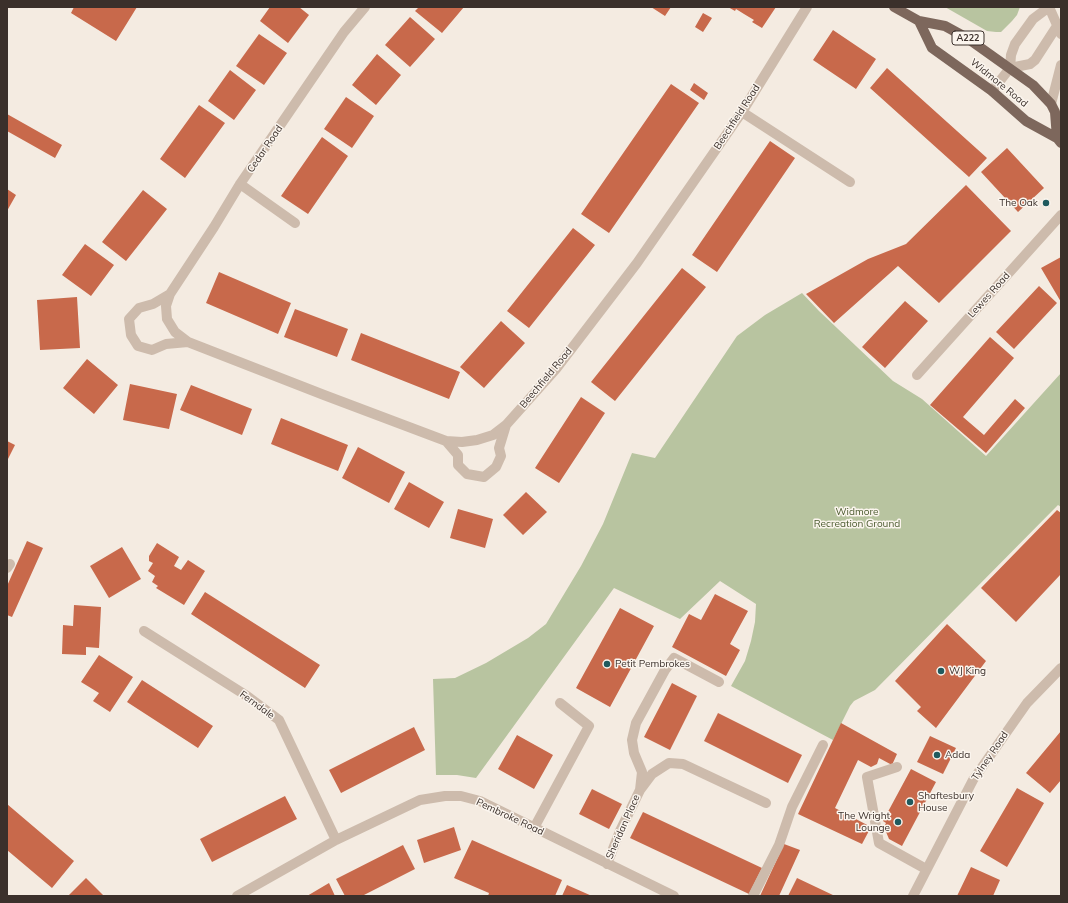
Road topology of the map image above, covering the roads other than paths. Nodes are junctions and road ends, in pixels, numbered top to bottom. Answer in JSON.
{"nodes":[{"id":1,"x":365,"y":7,"type":"edge"},
{"id":2,"x":807,"y":7,"type":"edge"},
{"id":3,"x":894,"y":7,"type":"edge"},
{"id":4,"x":1049,"y":7,"type":"edge"},
{"id":5,"x":918,"y":21,"type":"junction"},
{"id":6,"x":1059,"y":30,"type":"edge"},
{"id":7,"x":1061,"y":65,"type":"edge"},
{"id":8,"x":1010,"y":68,"type":"junction"},
{"id":9,"x":992,"y":91,"type":"junction"},
{"id":10,"x":1051,"y":104,"type":"junction"},
{"id":11,"x":742,"y":112,"type":"junction"},
{"id":12,"x":1059,"y":140,"type":"edge"},
{"id":13,"x":850,"y":182,"type":"dead end"},
{"id":14,"x":240,"y":184,"type":"junction"},
{"id":15,"x":1061,"y":215,"type":"edge"},
{"id":16,"x":295,"y":223,"type":"dead end"},
{"id":17,"x":170,"y":294,"type":"junction"},
{"id":18,"x":188,"y":342,"type":"junction"},
{"id":19,"x":917,"y":375,"type":"dead end"},
{"id":20,"x":506,"y":425,"type":"junction"},
{"id":21,"x":446,"y":441,"type":"junction"},
{"id":22,"x":144,"y":631,"type":"dead end"},
{"id":23,"x":1061,"y":668,"type":"edge"},
{"id":24,"x":718,"y":682,"type":"dead end"},
{"id":25,"x":560,"y":703,"type":"dead end"},
{"id":26,"x":823,"y":745,"type":"dead end"},
{"id":27,"x":897,"y":767,"type":"dead end"},
{"id":28,"x":640,"y":790,"type":"junction"},
{"id":29,"x":766,"y":803,"type":"dead end"},
{"id":30,"x":534,"y":828,"type":"junction"},
{"id":31,"x":336,"y":840,"type":"junction"},
{"id":32,"x":607,"y":864,"type":"junction"},
{"id":33,"x":926,"y":869,"type":"junction"},
{"id":34,"x":237,"y":896,"type":"edge"},
{"id":35,"x":674,"y":896,"type":"edge"},
{"id":36,"x":753,"y":896,"type":"edge"},
{"id":37,"x":913,"y":896,"type":"edge"}],
"edges":[{"from":1,"to":14,"type":"street","name":"Cedar Road"},
{"from":2,"to":11,"type":"street","name":"Beechfield Road"},
{"from":3,"to":5,"type":"main road","name":"Widmore Road","number":"A222"},
{"from":4,"to":6,"type":"street"},
{"from":4,"to":8,"type":"street"},
{"from":5,"to":8,"type":"main road","name":"Widmore Road","number":"A222"},
{"from":5,"to":9,"type":"main road","name":"Widmore Road","number":"A222"},
{"from":6,"to":8,"type":"street"},
{"from":7,"to":10,"type":"street"},
{"from":8,"to":9,"type":"street"},
{"from":8,"to":10,"type":"main road","name":"Widmore Road","number":"A222"},
{"from":9,"to":12,"type":"main road","name":"Widmore Road","number":"A222"},
{"from":10,"to":12,"type":"main road","name":"Widmore Road","number":"A222"},
{"from":11,"to":13,"type":"street"},
{"from":11,"to":20,"type":"street","name":"Beechfield Road"},
{"from":14,"to":16,"type":"street"},
{"from":14,"to":17,"type":"street","name":"Cedar Road"},
{"from":15,"to":19,"type":"street","name":"Lewes Road"},
{"from":17,"to":18,"type":"street","name":"Cedar Road"},
{"from":17,"to":18,"type":"street","name":"Cedar Road"},
{"from":18,"to":21,"type":"street"},
{"from":20,"to":21,"type":"street"},
{"from":20,"to":21,"type":"street","name":"Beechfield Road"},
{"from":22,"to":31,"type":"street","name":"Ferndale"},
{"from":23,"to":33,"type":"street","name":"Tylney Road"},
{"from":24,"to":28,"type":"street"},
{"from":25,"to":30,"type":"street"},
{"from":26,"to":36,"type":"street"},
{"from":27,"to":33,"type":"street"},
{"from":28,"to":29,"type":"street"},
{"from":28,"to":32,"type":"street","name":"Sheridan Place"},
{"from":30,"to":31,"type":"street","name":"Pembroke Road"},
{"from":30,"to":32,"type":"street","name":"Pembroke Road"},
{"from":31,"to":34,"type":"street","name":"Pembroke Road"},
{"from":32,"to":35,"type":"street","name":"Pembroke Road"},
{"from":33,"to":37,"type":"street","name":"Tylney Road"}]}
